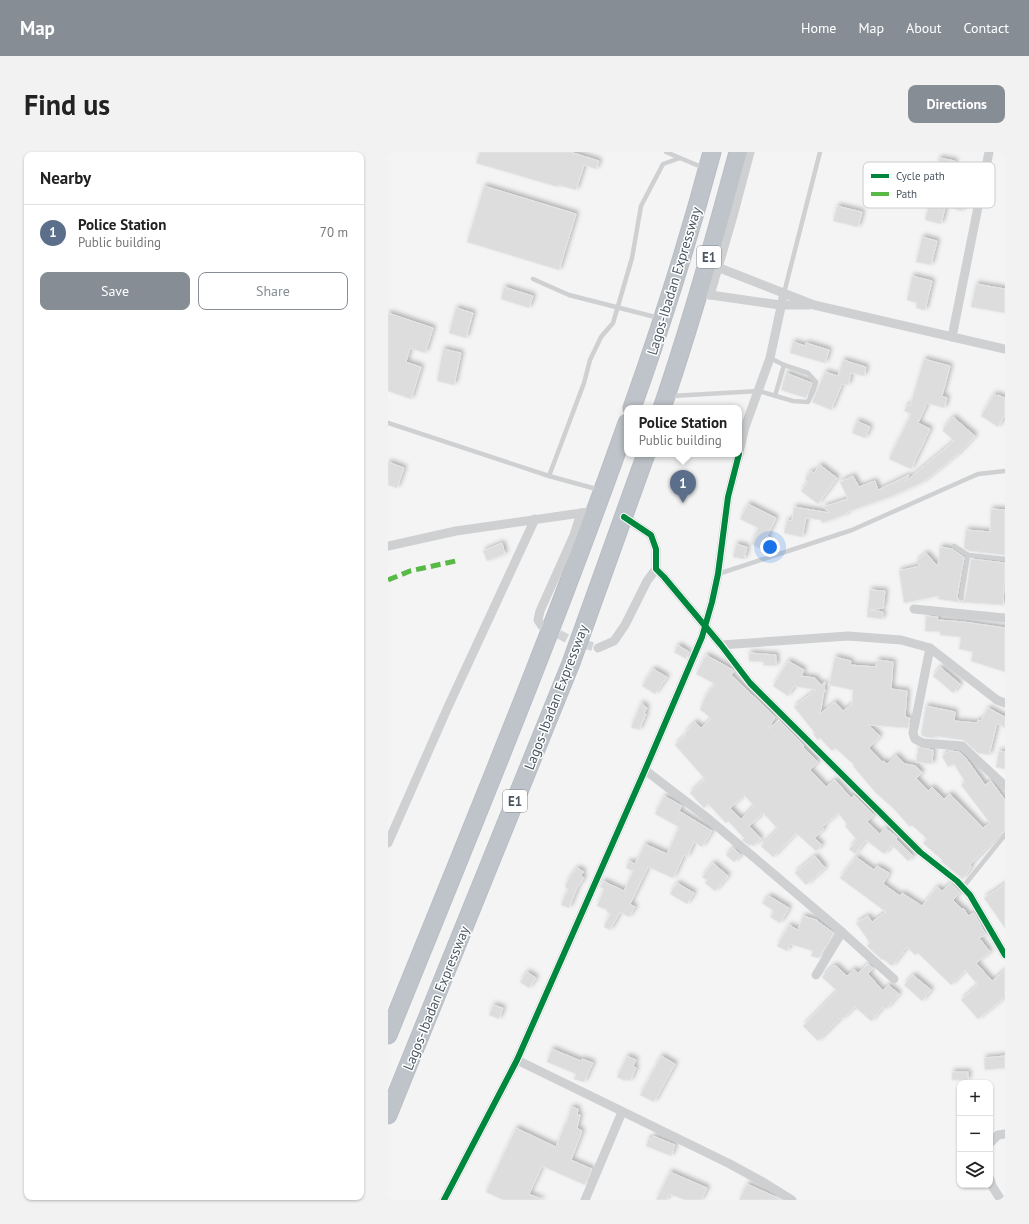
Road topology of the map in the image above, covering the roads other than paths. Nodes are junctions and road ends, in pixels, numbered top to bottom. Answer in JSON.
{"nodes":[{"id":1,"x":666,"y":152,"type":"edge"},
{"id":2,"x":712,"y":152,"type":"edge"},
{"id":3,"x":738,"y":152,"type":"edge"},
{"id":4,"x":750,"y":152,"type":"edge"},
{"id":5,"x":820,"y":152,"type":"edge"},
{"id":6,"x":989,"y":152,"type":"edge"},
{"id":7,"x":680,"y":158,"type":"junction"},
{"id":8,"x":987,"y":162,"type":"edge"},
{"id":9,"x":707,"y":169,"type":"junction"},
{"id":10,"x":978,"y":208,"type":"edge"},
{"id":11,"x":713,"y":265,"type":"junction"},
{"id":12,"x":533,"y":279,"type":"dead end"},
{"id":13,"x":784,"y":293,"type":"junction"},
{"id":14,"x":704,"y":294,"type":"junction"},
{"id":15,"x":780,"y":305,"type":"junction"},
{"id":16,"x":814,"y":305,"type":"junction"},
{"id":17,"x":618,"y":307,"type":"junction"},
{"id":18,"x":662,"y":318,"type":"junction"},
{"id":19,"x":952,"y":337,"type":"junction"},
{"id":20,"x":1005,"y":349,"type":"edge"},
{"id":21,"x":770,"y":358,"type":"junction"},
{"id":22,"x":784,"y":365,"type":"junction"},
{"id":23,"x":758,"y":391,"type":"junction"},
{"id":24,"x":775,"y":396,"type":"junction"},
{"id":25,"x":664,"y":402,"type":"edge"},
{"id":26,"x":633,"y":405,"type":"edge"},
{"id":27,"x":388,"y":423,"type":"edge"},
{"id":28,"x":624,"y":432,"type":"edge"},
{"id":29,"x":742,"y":440,"type":"edge"},
{"id":30,"x":645,"y":457,"type":"edge"},
{"id":31,"x":738,"y":457,"type":"edge"},
{"id":32,"x":1005,"y":471,"type":"edge"},
{"id":33,"x":549,"y":476,"type":"junction"},
{"id":34,"x":603,"y":491,"type":"junction"},
{"id":35,"x":588,"y":512,"type":"junction"},
{"id":36,"x":624,"y":517,"type":"junction"},
{"id":37,"x":535,"y":519,"type":"junction"},
{"id":38,"x":388,"y":546,"type":"edge"},
{"id":39,"x":954,"y":546,"type":"dead end"},
{"id":40,"x":968,"y":555,"type":"junction"},
{"id":41,"x":1005,"y":559,"type":"edge"},
{"id":42,"x":656,"y":569,"type":"junction"},
{"id":43,"x":718,"y":574,"type":"junction"},
{"id":44,"x":961,"y":598,"type":"dead end"},
{"id":45,"x":914,"y":609,"type":"dead end"},
{"id":46,"x":1005,"y":618,"type":"edge"},
{"id":47,"x":542,"y":626,"type":"dead end"},
{"id":48,"x":705,"y":627,"type":"junction"},
{"id":49,"x":721,"y":645,"type":"junction"},
{"id":50,"x":598,"y":648,"type":"tunnel mouth"},
{"id":51,"x":930,"y":648,"type":"junction"},
{"id":52,"x":1005,"y":703,"type":"edge"},
{"id":53,"x":645,"y":770,"type":"junction"},
{"id":54,"x":1005,"y":786,"type":"edge"},
{"id":55,"x":1005,"y":835,"type":"edge"},
{"id":56,"x":388,"y":843,"type":"edge"},
{"id":57,"x":963,"y":887,"type":"junction"},
{"id":58,"x":842,"y":932,"type":"junction"},
{"id":59,"x":1005,"y":955,"type":"edge"},
{"id":60,"x":816,"y":975,"type":"dead end"},
{"id":61,"x":894,"y":979,"type":"dead end"},
{"id":62,"x":388,"y":1035,"type":"edge"},
{"id":63,"x":517,"y":1060,"type":"junction"},
{"id":64,"x":622,"y":1112,"type":"junction"},
{"id":65,"x":388,"y":1115,"type":"edge"},
{"id":66,"x":1005,"y":1134,"type":"edge"},
{"id":67,"x":993,"y":1140,"type":"edge"},
{"id":68,"x":993,"y":1188,"type":"edge"},
{"id":69,"x":444,"y":1200,"type":"edge"},
{"id":70,"x":585,"y":1200,"type":"edge"},
{"id":71,"x":792,"y":1200,"type":"edge"},
{"id":72,"x":1001,"y":1200,"type":"edge"}],
"edges":[{"from":1,"to":7,"type":"lane"},
{"from":2,"to":9,"type":"highway","name":"Lagos-Ibadan Expressway","number":"E1"},
{"from":3,"to":11,"type":"highway","name":"Lagos-Ibadan Expressway","number":"E1"},
{"from":4,"to":11,"type":"street"},
{"from":5,"to":13,"type":"lane"},
{"from":6,"to":8,"type":"street"},
{"from":7,"to":9,"type":"lane"},
{"from":7,"to":17,"type":"lane"},
{"from":9,"to":18,"type":"highway","name":"Lagos-Ibadan Expressway","number":"E1"},
{"from":10,"to":19,"type":"street"},
{"from":11,"to":13,"type":"street"},
{"from":11,"to":14,"type":"highway","name":"Lagos-Ibadan Expressway","number":"E1"},
{"from":12,"to":17,"type":"lane"},
{"from":13,"to":15,"type":"street"},
{"from":13,"to":16,"type":"street"},
{"from":14,"to":15,"type":"street"},
{"from":14,"to":25,"type":"highway","name":"Lagos-Ibadan Expressway","number":"E1"},
{"from":15,"to":16,"type":"street"},
{"from":15,"to":21,"type":"street"},
{"from":16,"to":19,"type":"street"},
{"from":17,"to":18,"type":"lane"},
{"from":17,"to":33,"type":"lane"},
{"from":18,"to":26,"type":"highway","name":"Lagos-Ibadan Expressway","number":"E1"},
{"from":19,"to":20,"type":"street"},
{"from":21,"to":22,"type":"lane"},
{"from":21,"to":23,"type":"street"},
{"from":22,"to":24,"type":"lane"},
{"from":22,"to":24,"type":"lane"},
{"from":23,"to":24,"type":"lane"},
{"from":23,"to":25,"type":"lane"},
{"from":23,"to":29,"type":"street"},
{"from":27,"to":33,"type":"lane"},
{"from":28,"to":34,"type":"highway","name":"Lagos-Ibadan Expressway","number":"E1"},
{"from":30,"to":36,"type":"highway","name":"Lagos-Ibadan Expressway","number":"E1"},
{"from":31,"to":43,"type":"street"},
{"from":32,"to":43,"type":"lane"},
{"from":33,"to":34,"type":"lane"},
{"from":34,"to":35,"type":"highway","name":"Lagos-Ibadan Expressway","number":"E1"},
{"from":35,"to":37,"type":"street"},
{"from":35,"to":47,"type":"street"},
{"from":35,"to":62,"type":"highway","name":"Lagos-Ibadan Expressway","number":"E1"},
{"from":36,"to":42,"type":"street"},
{"from":36,"to":65,"type":"highway","name":"Lagos-Ibadan Expressway","number":"E1"},
{"from":37,"to":38,"type":"street"},
{"from":37,"to":56,"type":"street"},
{"from":39,"to":40,"type":"lane"},
{"from":40,"to":41,"type":"lane"},
{"from":40,"to":44,"type":"lane"},
{"from":42,"to":48,"type":"street"},
{"from":42,"to":50,"type":"street"},
{"from":43,"to":48,"type":"street"},
{"from":45,"to":46,"type":"street"},
{"from":48,"to":49,"type":"street"},
{"from":48,"to":53,"type":"street"},
{"from":49,"to":51,"type":"street"},
{"from":49,"to":57,"type":"street"},
{"from":51,"to":52,"type":"street"},
{"from":51,"to":54,"type":"street"},
{"from":53,"to":58,"type":"street"},
{"from":53,"to":63,"type":"street"},
{"from":55,"to":57,"type":"lane"},
{"from":57,"to":59,"type":"street"},
{"from":58,"to":60,"type":"street"},
{"from":58,"to":61,"type":"street"},
{"from":63,"to":64,"type":"street"},
{"from":63,"to":69,"type":"street"},
{"from":64,"to":70,"type":"street"},
{"from":64,"to":71,"type":"street"},
{"from":66,"to":67,"type":"street"},
{"from":68,"to":72,"type":"street"}]}
